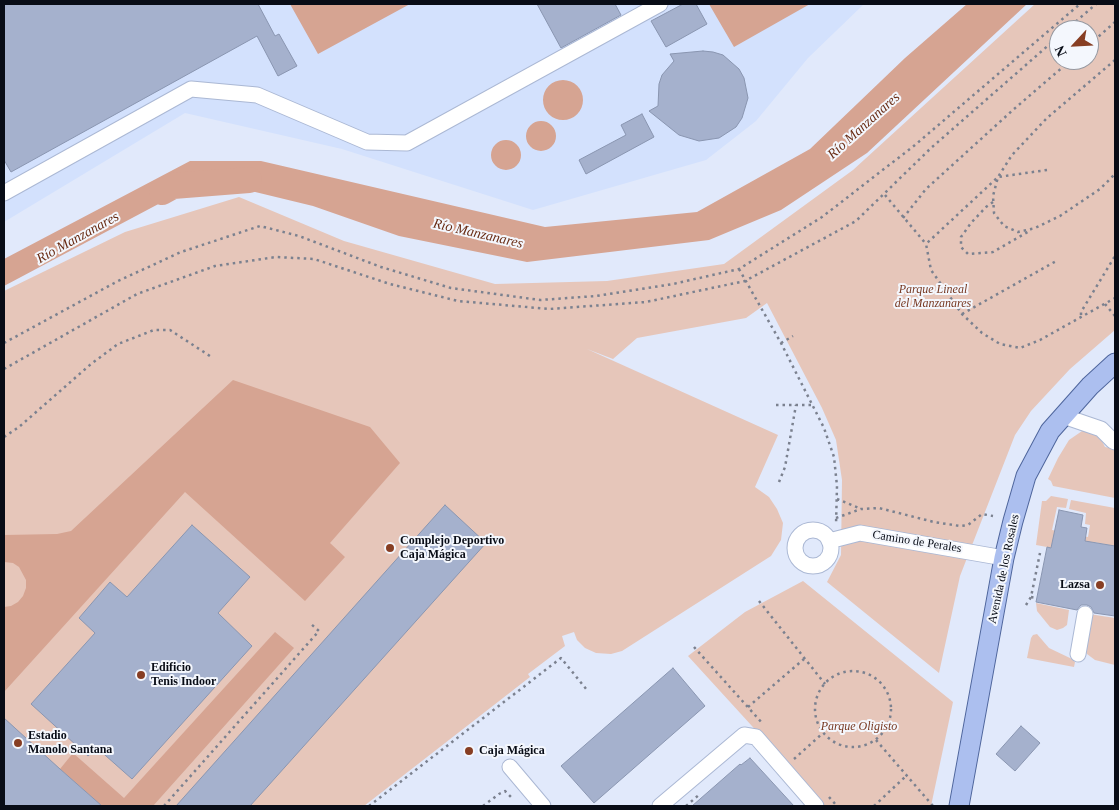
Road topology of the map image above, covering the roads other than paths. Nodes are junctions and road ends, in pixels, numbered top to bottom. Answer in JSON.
{"nodes":[{"id":1,"x":660,"y":4,"type":"edge"},
{"id":2,"x":4,"y":193,"type":"edge"},
{"id":3,"x":1115,"y":363,"type":"edge"},
{"id":4,"x":1063,"y":416,"type":"junction"},
{"id":5,"x":1115,"y":442,"type":"edge"},
{"id":6,"x":833,"y":535,"type":"road end"},
{"id":7,"x":1004,"y":558,"type":"junction"},
{"id":8,"x":1084,"y":614,"type":"dead end"},
{"id":9,"x":1078,"y":654,"type":"dead end"},
{"id":10,"x":510,"y":767,"type":"dead end"},
{"id":11,"x":543,"y":806,"type":"edge"},
{"id":12,"x":660,"y":806,"type":"edge"},
{"id":13,"x":816,"y":806,"type":"edge"},
{"id":14,"x":959,"y":806,"type":"edge"}],
"edges":[{"from":1,"to":2,"type":"street"},
{"from":3,"to":4,"type":"main road","name":"Avenida de los Rosales"},
{"from":4,"to":5,"type":"street"},
{"from":4,"to":7,"type":"main road","name":"Avenida de los Rosales"},
{"from":6,"to":7,"type":"street","name":"Camino de Perales"},
{"from":7,"to":14,"type":"main road","name":"Avenida de los Rosales"},
{"from":8,"to":9,"type":"street"},
{"from":10,"to":11,"type":"street"},
{"from":12,"to":13,"type":"street"}]}
